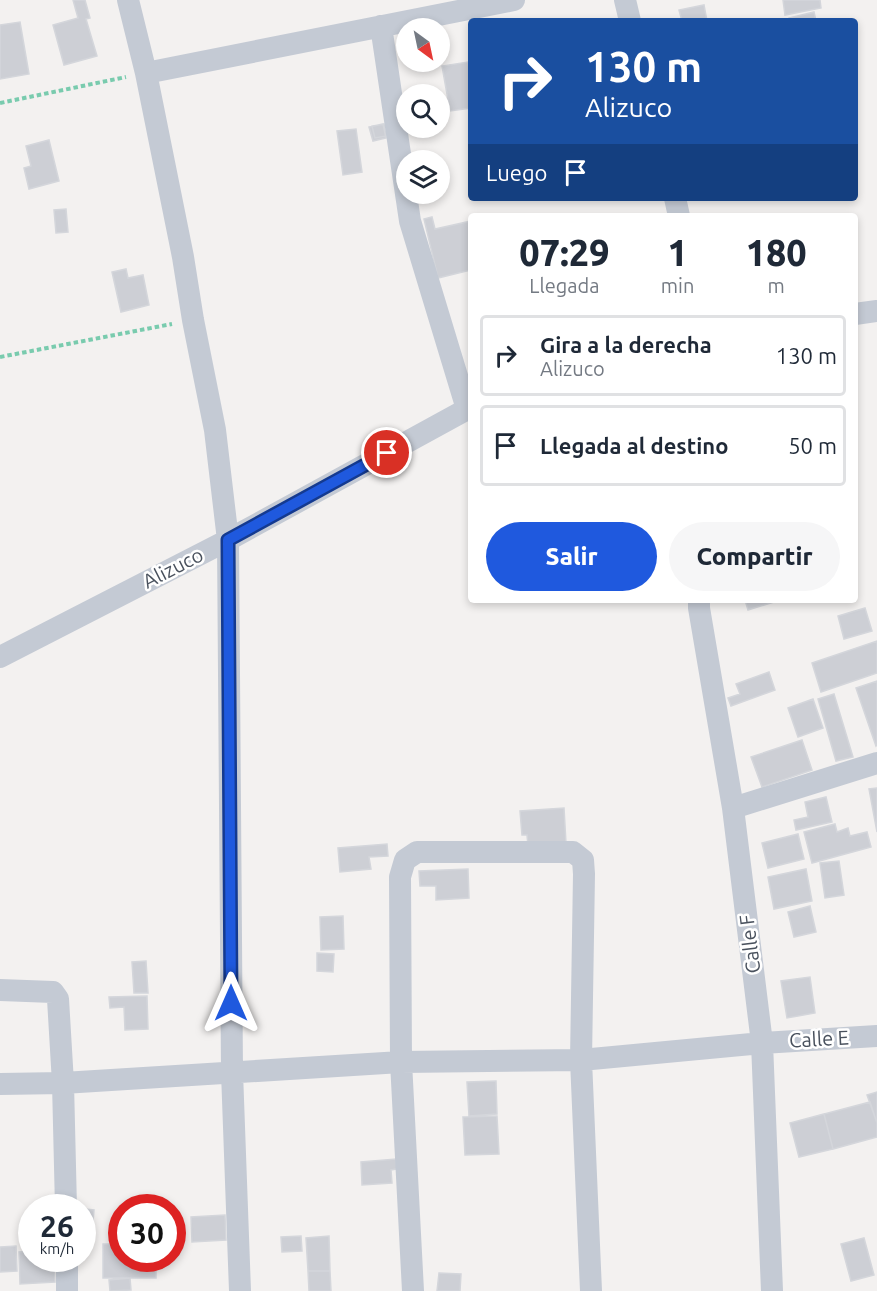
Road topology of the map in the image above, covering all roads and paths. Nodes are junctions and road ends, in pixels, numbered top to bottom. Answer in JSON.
{"nodes":[{"id":1,"x":128,"y":0,"type":"edge"},
{"id":2,"x":514,"y":0,"type":"edge"},
{"id":3,"x":625,"y":0,"type":"edge"},
{"id":4,"x":629,"y":18,"type":"edge"},
{"id":5,"x":381,"y":26,"type":"junction"},
{"id":6,"x":146,"y":73,"type":"junction"},
{"id":7,"x":0,"y":103,"type":"edge"},
{"id":8,"x":877,"y":311,"type":"edge"},
{"id":9,"x":858,"y":314,"type":"edge"},
{"id":10,"x":193,"y":320,"type":"junction"},
{"id":11,"x":0,"y":357,"type":"edge"},
{"id":12,"x":468,"y":405,"type":"edge"},
{"id":13,"x":468,"y":409,"type":"edge"},
{"id":14,"x":228,"y":540,"type":"junction"},
{"id":15,"x":699,"y":603,"type":"edge"},
{"id":16,"x":0,"y":657,"type":"edge"},
{"id":17,"x":877,"y":763,"type":"edge"},
{"id":18,"x":733,"y":808,"type":"junction"},
{"id":19,"x":0,"y":990,"type":"edge"},
{"id":20,"x":877,"y":1036,"type":"edge"},
{"id":21,"x":762,"y":1043,"type":"junction"},
{"id":22,"x":581,"y":1060,"type":"junction"},
{"id":23,"x":401,"y":1062,"type":"junction"},
{"id":24,"x":232,"y":1072,"type":"junction"},
{"id":25,"x":63,"y":1083,"type":"junction"},
{"id":26,"x":0,"y":1084,"type":"edge"},
{"id":27,"x":66,"y":1194,"type":"edge"},
{"id":28,"x":67,"y":1272,"type":"edge"},
{"id":29,"x":67,"y":1291,"type":"edge"},
{"id":30,"x":240,"y":1291,"type":"edge"},
{"id":31,"x":413,"y":1291,"type":"edge"},
{"id":32,"x":591,"y":1291,"type":"edge"},
{"id":33,"x":772,"y":1291,"type":"edge"}],
"edges":[{"from":1,"to":6,"type":"street"},
{"from":2,"to":5,"type":"street"},
{"from":3,"to":4,"type":"street"},
{"from":5,"to":6,"type":"street"},
{"from":5,"to":12,"type":"street"},
{"from":6,"to":7,"type":"path"},
{"from":6,"to":10,"type":"street"},
{"from":8,"to":9,"type":"street"},
{"from":10,"to":11,"type":"path"},
{"from":10,"to":14,"type":"street"},
{"from":13,"to":14,"type":"street","name":"Alizuco"},
{"from":14,"to":16,"type":"street","name":"Alizuco"},
{"from":14,"to":24,"type":"street"},
{"from":15,"to":18,"type":"street","name":"Calle F"},
{"from":17,"to":18,"type":"street"},
{"from":18,"to":21,"type":"street","name":"Calle F"},
{"from":19,"to":25,"type":"street"},
{"from":20,"to":21,"type":"street","name":"Calle E"},
{"from":21,"to":22,"type":"street","name":"Calle E"},
{"from":21,"to":33,"type":"street","name":"Calle F"},
{"from":22,"to":23,"type":"street","name":"Calle E"},
{"from":22,"to":23,"type":"street"},
{"from":22,"to":32,"type":"street"},
{"from":23,"to":24,"type":"street","name":"Calle E"},
{"from":23,"to":31,"type":"street"},
{"from":24,"to":25,"type":"street","name":"Calle E"},
{"from":24,"to":30,"type":"street"},
{"from":25,"to":26,"type":"street","name":"Calle E"},
{"from":25,"to":27,"type":"street"},
{"from":28,"to":29,"type":"street"}]}
